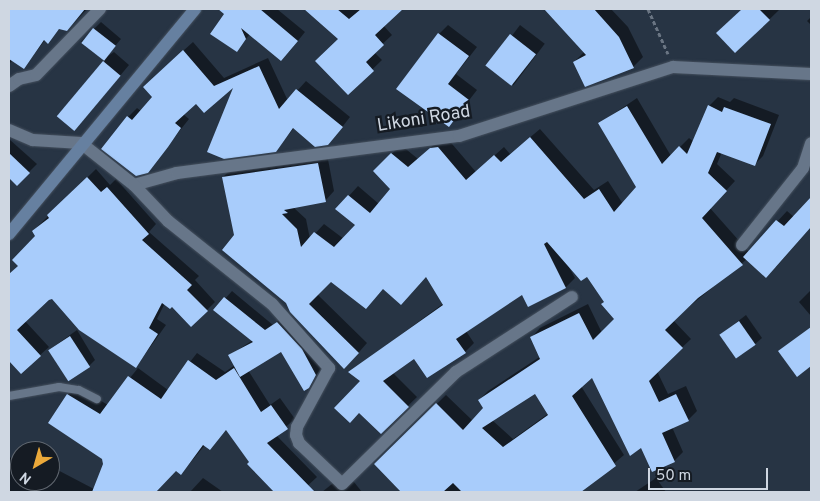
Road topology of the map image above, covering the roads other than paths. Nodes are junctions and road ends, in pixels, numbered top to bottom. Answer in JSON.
{"nodes":[{"id":1,"x":100,"y":9,"type":"edge"},
{"id":2,"x":195,"y":9,"type":"edge"},
{"id":3,"x":811,"y":74,"type":"edge"},
{"id":4,"x":9,"y":86,"type":"edge"},
{"id":5,"x":9,"y":130,"type":"edge"},
{"id":6,"x":81,"y":143,"type":"junction"},
{"id":7,"x":811,"y":143,"type":"edge"},
{"id":8,"x":134,"y":185,"type":"junction"},
{"id":9,"x":9,"y":234,"type":"edge"},
{"id":10,"x":742,"y":244,"type":"dead end"},
{"id":11,"x":572,"y":297,"type":"dead end"},
{"id":12,"x":9,"y":396,"type":"edge"},
{"id":13,"x":97,"y":399,"type":"dead end"}],
"edges":[{"from":1,"to":4,"type":"street"},
{"from":2,"to":6,"type":"street"},
{"from":3,"to":8,"type":"street","name":"Likoni Road"},
{"from":5,"to":6,"type":"street"},
{"from":6,"to":8,"type":"street"},
{"from":6,"to":9,"type":"street"},
{"from":7,"to":10,"type":"street"},
{"from":8,"to":11,"type":"street"},
{"from":12,"to":13,"type":"lane"}]}
